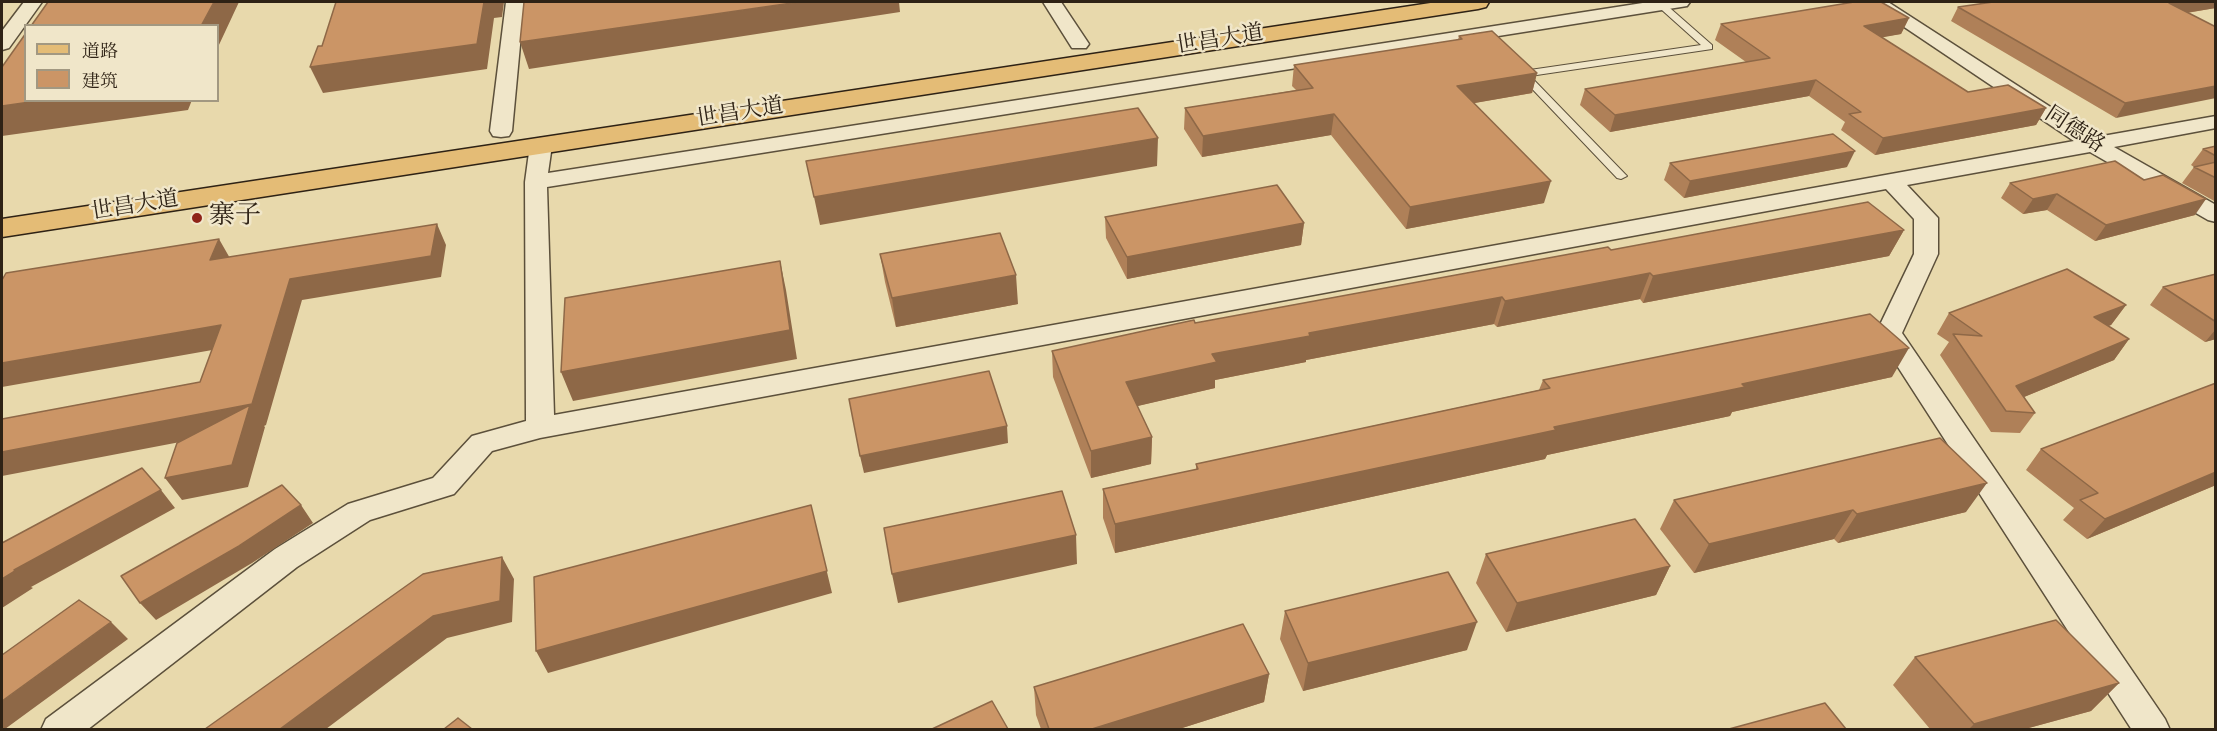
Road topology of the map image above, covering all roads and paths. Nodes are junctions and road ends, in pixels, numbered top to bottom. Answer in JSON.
{"nodes":[{"id":1,"x":33,"y":2,"type":"edge"},
{"id":2,"x":515,"y":2,"type":"edge"},
{"id":3,"x":1052,"y":2,"type":"edge"},
{"id":4,"x":1354,"y":2,"type":"edge"},
{"id":5,"x":1478,"y":2,"type":"edge"},
{"id":6,"x":1667,"y":2,"type":"edge"},
{"id":7,"x":1876,"y":2,"type":"edge"},
{"id":8,"x":2,"y":44,"type":"edge"},
{"id":9,"x":1079,"y":44,"type":"junction"},
{"id":10,"x":2216,"y":122,"type":"edge"},
{"id":11,"x":501,"y":132,"type":"junction"},
{"id":12,"x":541,"y":145,"type":"junction"},
{"id":13,"x":2096,"y":146,"type":"junction"},
{"id":14,"x":1621,"y":176,"type":"dead end"},
{"id":15,"x":536,"y":182,"type":"junction"},
{"id":16,"x":1891,"y":182,"type":"junction"},
{"id":17,"x":2,"y":206,"type":"edge"},
{"id":18,"x":2216,"y":215,"type":"edge"},
{"id":19,"x":2,"y":228,"type":"edge"},
{"id":20,"x":540,"y":428,"type":"junction"},
{"id":21,"x":59,"y":729,"type":"edge"},
{"id":22,"x":2152,"y":729,"type":"edge"}],
"edges":[{"from":1,"to":8,"type":"street"},
{"from":2,"to":11,"type":"street"},
{"from":3,"to":9,"type":"street"},
{"from":4,"to":9,"type":"main road","name":"世昌大道"},
{"from":5,"to":12,"type":"main road","name":"世昌大道"},
{"from":6,"to":14,"type":"lane"},
{"from":6,"to":15,"type":"street"},
{"from":7,"to":13,"type":"street","name":"同德路"},
{"from":9,"to":11,"type":"main road","name":"世昌大道"},
{"from":10,"to":13,"type":"street"},
{"from":11,"to":17,"type":"main road","name":"世昌大道"},
{"from":12,"to":15,"type":"street"},
{"from":12,"to":19,"type":"main road","name":"世昌大道"},
{"from":13,"to":16,"type":"street"},
{"from":13,"to":18,"type":"street","name":"同德路"},
{"from":15,"to":20,"type":"street"},
{"from":16,"to":20,"type":"street"},
{"from":16,"to":22,"type":"street"},
{"from":20,"to":21,"type":"street"}]}
